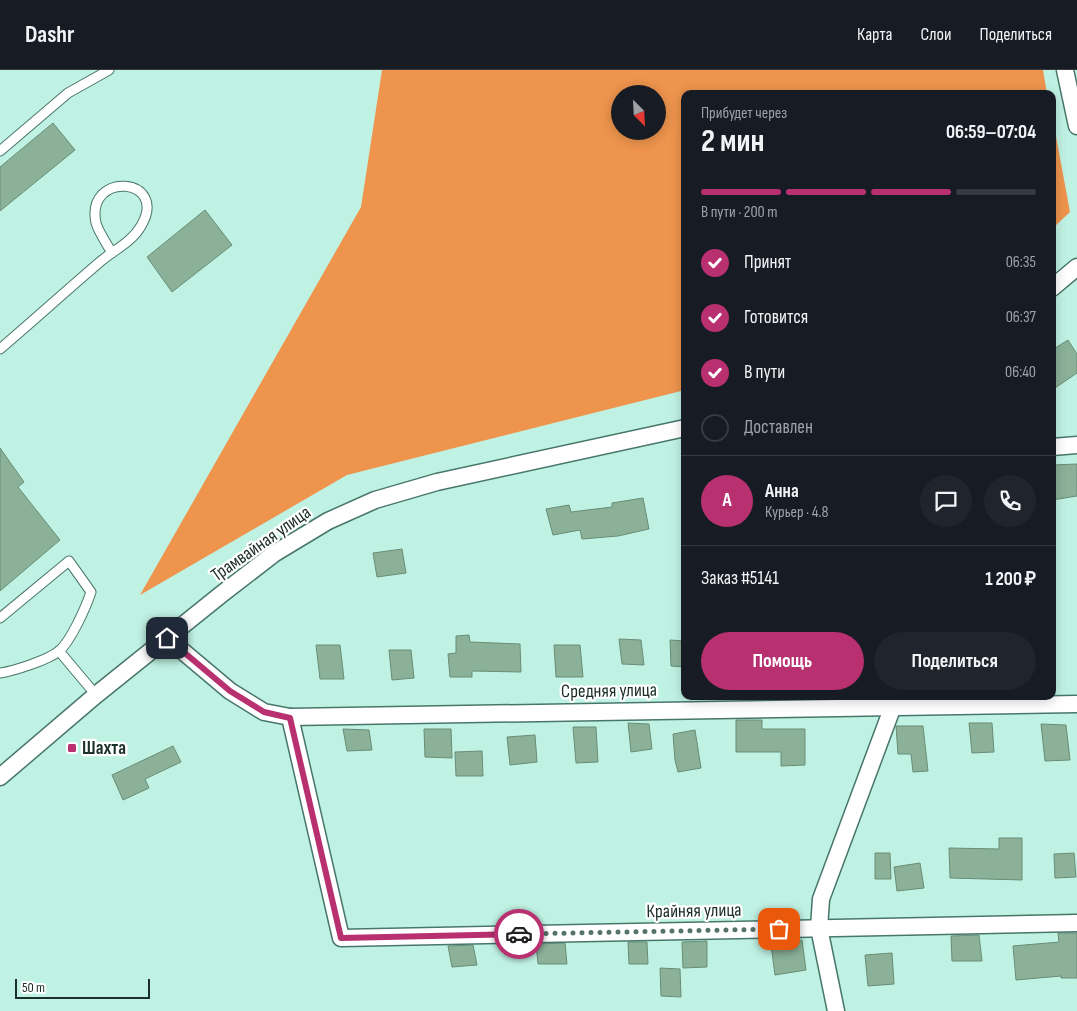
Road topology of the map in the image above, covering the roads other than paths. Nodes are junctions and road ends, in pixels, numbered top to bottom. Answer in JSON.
{"nodes":[{"id":1,"x":108,"y":70,"type":"edge"},
{"id":2,"x":1065,"y":70,"type":"edge"},
{"id":3,"x":1077,"y":126,"type":"edge"},
{"id":4,"x":0,"y":151,"type":"edge"},
{"id":5,"x":112,"y":253,"type":"junction"},
{"id":6,"x":1077,"y":267,"type":"edge"},
{"id":7,"x":1056,"y":285,"type":"edge"},
{"id":8,"x":0,"y":349,"type":"edge"},
{"id":9,"x":681,"y":429,"type":"edge"},
{"id":10,"x":1077,"y":444,"type":"edge"},
{"id":11,"x":1056,"y":447,"type":"edge"},
{"id":12,"x":0,"y":618,"type":"edge"},
{"id":13,"x":167,"y":638,"type":"junction"},
{"id":14,"x":59,"y":651,"type":"junction"},
{"id":15,"x":0,"y":673,"type":"edge"},
{"id":16,"x":96,"y":695,"type":"junction"},
{"id":17,"x":895,"y":701,"type":"edge"},
{"id":18,"x":1077,"y":704,"type":"edge"},
{"id":19,"x":290,"y":718,"type":"junction"},
{"id":20,"x":0,"y":777,"type":"edge"},
{"id":21,"x":1077,"y":923,"type":"edge"},
{"id":22,"x":819,"y":928,"type":"junction"},
{"id":23,"x":836,"y":1011,"type":"edge"}],
"edges":[{"from":1,"to":4,"type":"lane"},
{"from":2,"to":3,"type":"street"},
{"from":5,"to":5,"type":"lane"},
{"from":5,"to":8,"type":"lane"},
{"from":6,"to":7,"type":"street"},
{"from":9,"to":13,"type":"street","name":"Трамвайная улица"},
{"from":10,"to":11,"type":"street"},
{"from":12,"to":14,"type":"lane"},
{"from":13,"to":16,"type":"street","name":"Трамвайная улица"},
{"from":13,"to":19,"type":"street","name":"Средняя улица"},
{"from":14,"to":15,"type":"lane"},
{"from":14,"to":16,"type":"lane"},
{"from":16,"to":20,"type":"street","name":"Трамвайная улица"},
{"from":17,"to":18,"type":"street","name":"Средняя улица"},
{"from":17,"to":19,"type":"street","name":"Средняя улица"},
{"from":17,"to":22,"type":"street"},
{"from":19,"to":22,"type":"street","name":"Крайняя улица"},
{"from":21,"to":22,"type":"street","name":"Крайняя улица"},
{"from":22,"to":23,"type":"street"}]}
